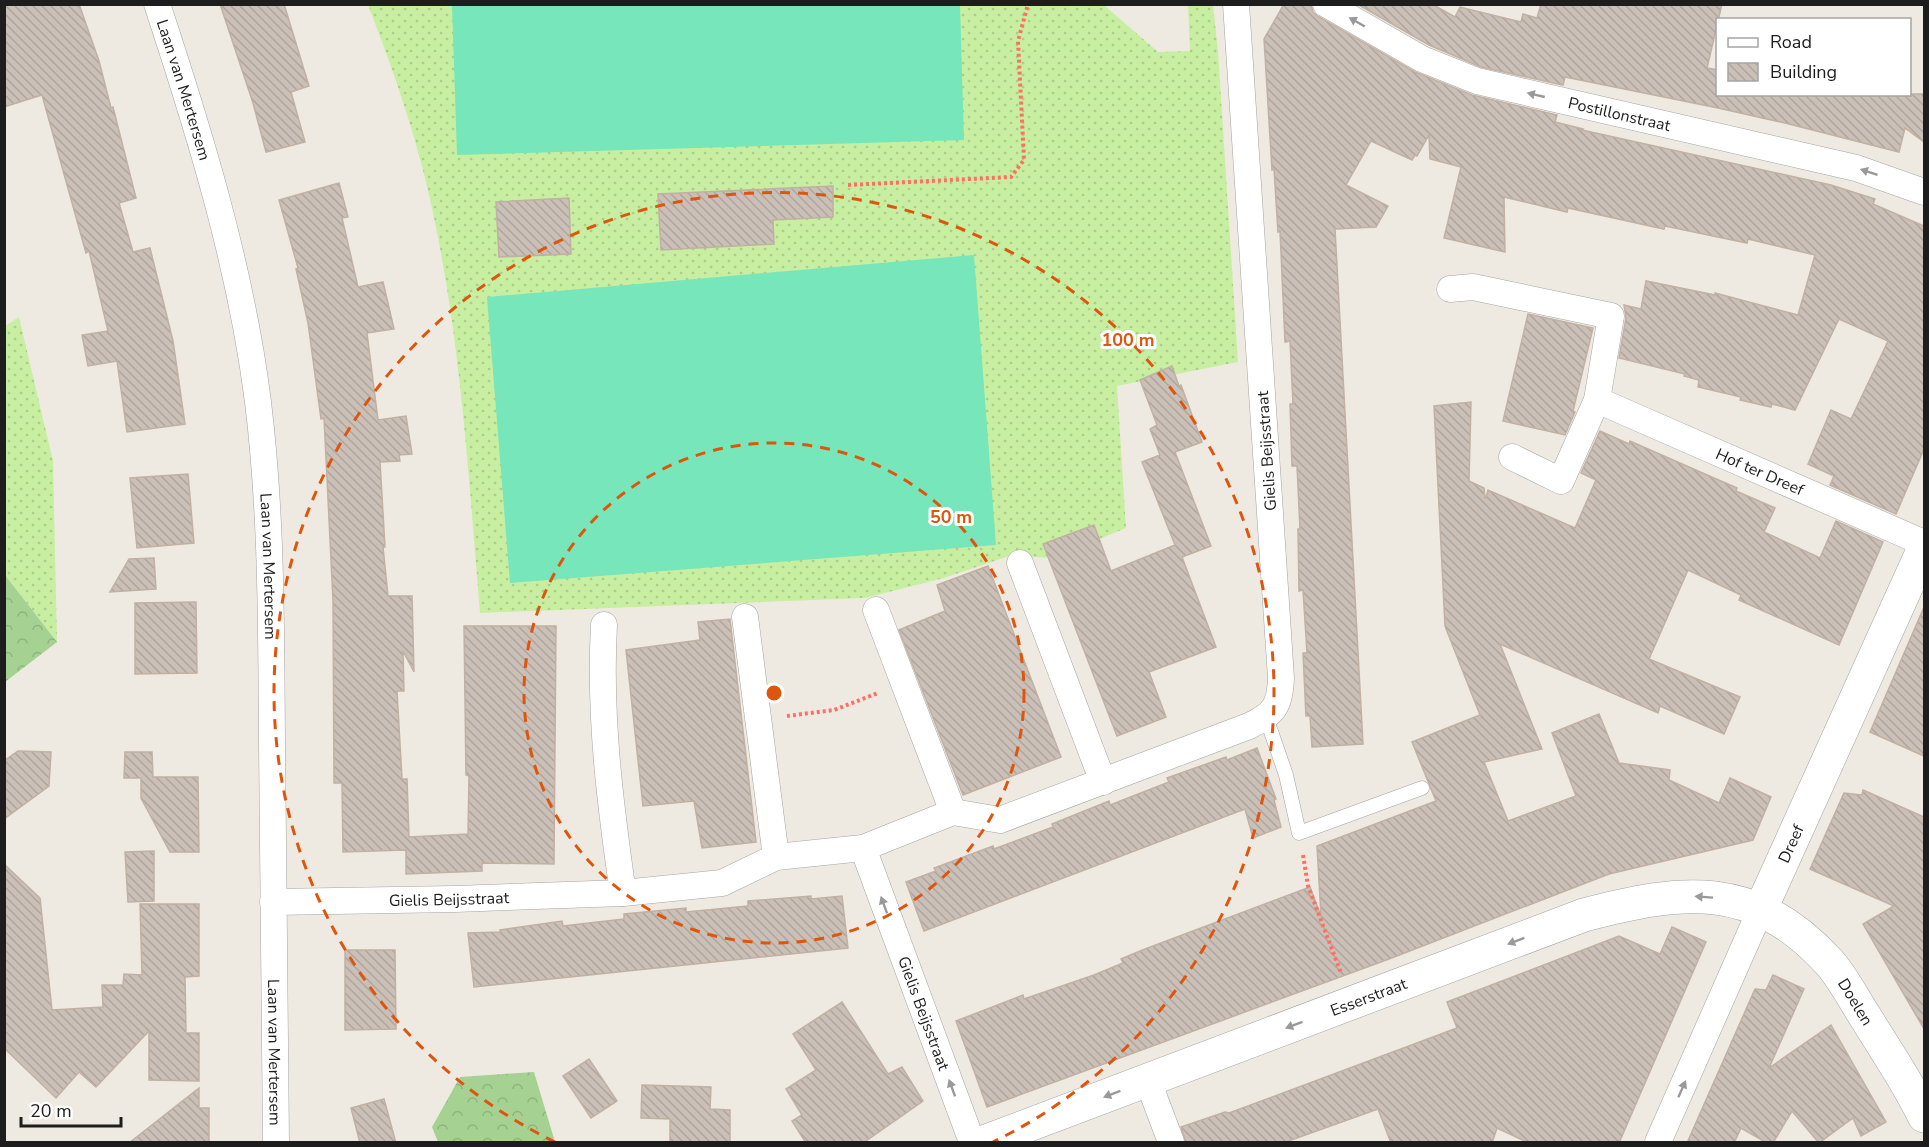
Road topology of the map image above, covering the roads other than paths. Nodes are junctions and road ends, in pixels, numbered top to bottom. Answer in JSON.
{"nodes":[{"id":1,"x":157,"y":4,"type":"edge"},
{"id":2,"x":1236,"y":4,"type":"edge"},
{"id":3,"x":1326,"y":4,"type":"edge"},
{"id":4,"x":1924,"y":192,"type":"edge"},
{"id":5,"x":1450,"y":289,"type":"dead end"},
{"id":6,"x":1597,"y":400,"type":"junction"},
{"id":7,"x":1512,"y":457,"type":"dead end"},
{"id":8,"x":1924,"y":543,"type":"edge"},
{"id":9,"x":1924,"y":548,"type":"edge"},
{"id":10,"x":1020,"y":563,"type":"dead end"},
{"id":11,"x":876,"y":610,"type":"dead end"},
{"id":12,"x":746,"y":617,"type":"dead end"},
{"id":13,"x":604,"y":625,"type":"dead end"},
{"id":14,"x":1266,"y":717,"type":"junction"},
{"id":15,"x":1103,"y":782,"type":"junction"},
{"id":16,"x":1422,"y":788,"type":"dead end"},
{"id":17,"x":953,"y":812,"type":"junction"},
{"id":18,"x":862,"y":848,"type":"junction"},
{"id":19,"x":776,"y":857,"type":"junction"},
{"id":20,"x":623,"y":892,"type":"junction"},
{"id":21,"x":273,"y":902,"type":"junction"},
{"id":22,"x":1760,"y":911,"type":"junction"},
{"id":23,"x":1148,"y":1081,"type":"junction"},
{"id":24,"x":1920,"y":1097,"type":"edge"},
{"id":25,"x":276,"y":1143,"type":"edge"},
{"id":26,"x":972,"y":1143,"type":"edge"},
{"id":27,"x":984,"y":1143,"type":"edge"},
{"id":28,"x":1171,"y":1143,"type":"edge"},
{"id":29,"x":1658,"y":1143,"type":"edge"}],
"edges":[{"from":1,"to":21,"type":"street","name":"Laan van Mertersem"},
{"from":2,"to":14,"type":"street","name":"Gielis Beijsstraat"},
{"from":4,"to":3,"type":"street","name":"Postillonstraat","one_way":true},
{"from":5,"to":6,"type":"street"},
{"from":6,"to":7,"type":"street"},
{"from":6,"to":8,"type":"street","name":"Hof ter Dreef"},
{"from":9,"to":22,"type":"street","name":"Dreef"},
{"from":10,"to":15,"type":"street"},
{"from":11,"to":17,"type":"street"},
{"from":12,"to":19,"type":"street"},
{"from":13,"to":20,"type":"street"},
{"from":14,"to":15,"type":"street"},
{"from":14,"to":16,"type":"lane"},
{"from":15,"to":17,"type":"street"},
{"from":17,"to":18,"type":"street","name":"Gielis Beijsstraat"},
{"from":18,"to":19,"type":"street","name":"Gielis Beijsstraat"},
{"from":26,"to":18,"type":"street","name":"Gielis Beijsstraat","one_way":true},
{"from":19,"to":20,"type":"street","name":"Gielis Beijsstraat"},
{"from":20,"to":21,"type":"street","name":"Gielis Beijsstraat"},
{"from":21,"to":25,"type":"street","name":"Laan van Mertersem"},
{"from":22,"to":23,"type":"street","name":"Esserstraat","one_way":true},
{"from":22,"to":24,"type":"street","name":"Doelen"},
{"from":29,"to":22,"type":"street","name":"Dreef","one_way":true},
{"from":23,"to":27,"type":"street","name":"Esserstraat","one_way":true},
{"from":23,"to":28,"type":"street"}]}
